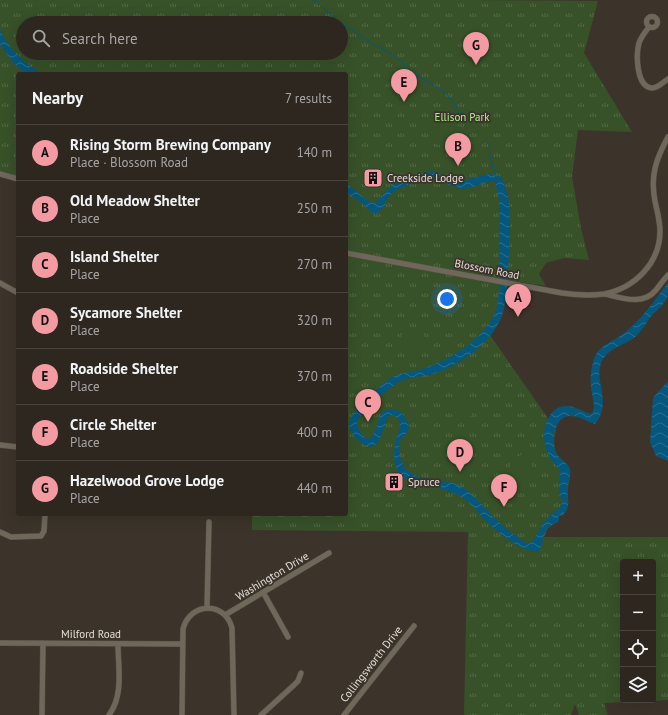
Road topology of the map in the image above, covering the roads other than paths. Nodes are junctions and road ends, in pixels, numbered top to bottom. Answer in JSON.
{"nodes":[{"id":1,"x":649,"y":27,"type":"dead end"},
{"id":2,"x":668,"y":79,"type":"edge"},
{"id":3,"x":668,"y":137,"type":"edge"},
{"id":4,"x":0,"y":174,"type":"edge"},
{"id":5,"x":16,"y":178,"type":"edge"},
{"id":6,"x":348,"y":253,"type":"edge"},
{"id":7,"x":668,"y":274,"type":"edge"},
{"id":8,"x":0,"y":283,"type":"edge"},
{"id":9,"x":16,"y":292,"type":"edge"},
{"id":10,"x":604,"y":294,"type":"junction"},
{"id":11,"x":0,"y":445,"type":"edge"},
{"id":12,"x":16,"y":447,"type":"edge"},
{"id":13,"x":45,"y":516,"type":"edge"},
{"id":14,"x":209,"y":522,"type":"dead end"},
{"id":15,"x":0,"y":532,"type":"edge"},
{"id":16,"x":329,"y":553,"type":"dead end"},
{"id":17,"x":263,"y":592,"type":"junction"},
{"id":18,"x":207,"y":608,"type":"junction"},
{"id":19,"x":225,"y":615,"type":"junction"},
{"id":20,"x":414,"y":626,"type":"dead end"},
{"id":21,"x":288,"y":637,"type":"dead end"},
{"id":22,"x":0,"y":643,"type":"edge"},
{"id":23,"x":43,"y":644,"type":"junction"},
{"id":24,"x":118,"y":644,"type":"junction"},
{"id":25,"x":182,"y":644,"type":"junction"},
{"id":26,"x":301,"y":673,"type":"dead end"},
{"id":27,"x":42,"y":715,"type":"edge"},
{"id":28,"x":109,"y":715,"type":"edge"},
{"id":29,"x":182,"y":715,"type":"edge"},
{"id":30,"x":234,"y":715,"type":"edge"},
{"id":31,"x":261,"y":715,"type":"edge"},
{"id":32,"x":344,"y":715,"type":"edge"}],
"edges":[{"from":1,"to":2,"type":"street"},
{"from":3,"to":10,"type":"street","name":"Blossom Road"},
{"from":4,"to":5,"type":"street"},
{"from":6,"to":10,"type":"street","name":"Blossom Road"},
{"from":7,"to":10,"type":"street"},
{"from":8,"to":9,"type":"street"},
{"from":11,"to":12,"type":"street"},
{"from":13,"to":15,"type":"street"},
{"from":14,"to":18,"type":"street"},
{"from":16,"to":17,"type":"street","name":"Washington Drive"},
{"from":17,"to":19,"type":"street","name":"Washington Drive"},
{"from":17,"to":21,"type":"street"},
{"from":18,"to":19,"type":"street"},
{"from":18,"to":25,"type":"street"},
{"from":19,"to":30,"type":"street"},
{"from":20,"to":32,"type":"street","name":"Collingsworth Drive"},
{"from":22,"to":23,"type":"street","name":"Milford Road"},
{"from":23,"to":24,"type":"street","name":"Milford Road"},
{"from":23,"to":27,"type":"street"},
{"from":24,"to":25,"type":"street","name":"Milford Road"},
{"from":24,"to":28,"type":"street"},
{"from":25,"to":29,"type":"street"},
{"from":26,"to":31,"type":"street"}]}
